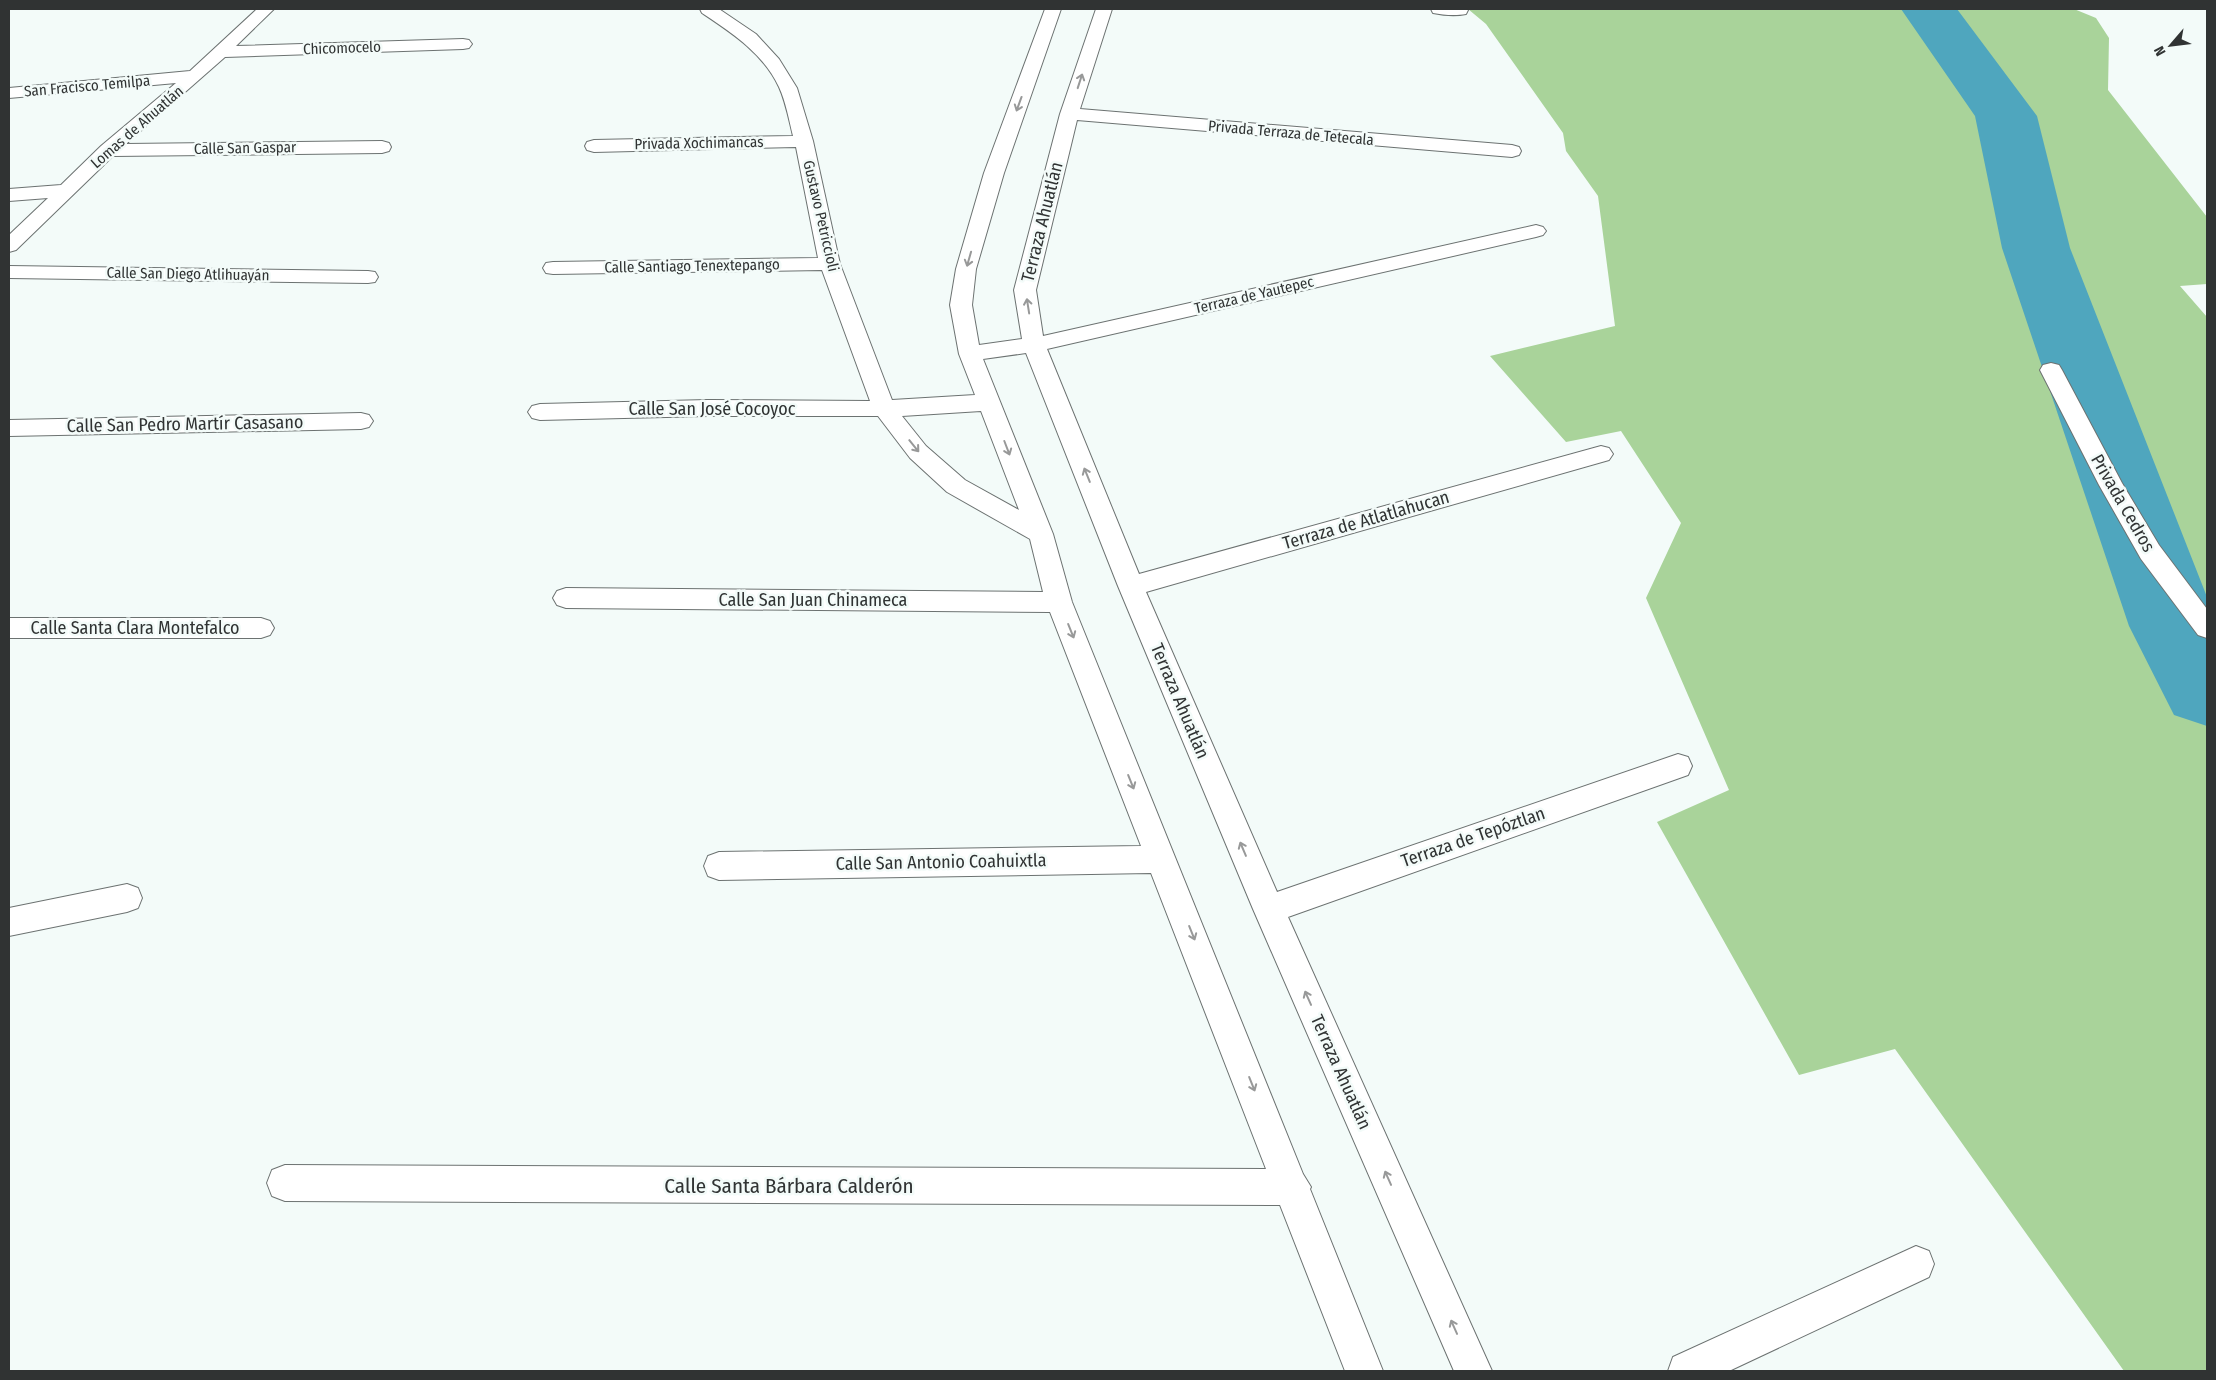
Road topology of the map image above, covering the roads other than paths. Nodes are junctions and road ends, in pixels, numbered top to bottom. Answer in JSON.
{"nodes":[{"id":1,"x":266,"y":9,"type":"edge"},
{"id":2,"x":708,"y":9,"type":"edge"},
{"id":3,"x":1053,"y":9,"type":"edge"},
{"id":4,"x":1104,"y":9,"type":"edge"},
{"id":5,"x":1439,"y":9,"type":"edge"},
{"id":6,"x":1460,"y":10,"type":"edge"},
{"id":7,"x":463,"y":44,"type":"dead end"},
{"id":8,"x":221,"y":52,"type":"junction"},
{"id":9,"x":195,"y":76,"type":"junction"},
{"id":10,"x":9,"y":93,"type":"edge"},
{"id":11,"x":1069,"y":114,"type":"junction"},
{"id":12,"x":804,"y":141,"type":"junction"},
{"id":13,"x":382,"y":146,"type":"dead end"},
{"id":14,"x":594,"y":146,"type":"dead end"},
{"id":15,"x":108,"y":150,"type":"junction"},
{"id":16,"x":1512,"y":150,"type":"dead end"},
{"id":17,"x":68,"y":190,"type":"junction"},
{"id":18,"x":9,"y":195,"type":"edge"},
{"id":19,"x":1536,"y":231,"type":"dead end"},
{"id":20,"x":9,"y":246,"type":"edge"},
{"id":21,"x":830,"y":264,"type":"junction"},
{"id":22,"x":553,"y":268,"type":"dead end"},
{"id":23,"x":9,"y":272,"type":"edge"},
{"id":24,"x":368,"y":277,"type":"dead end"},
{"id":25,"x":1034,"y":345,"type":"junction"},
{"id":26,"x":970,"y":354,"type":"junction"},
{"id":27,"x":2050,"y":370,"type":"dead end"},
{"id":28,"x":989,"y":402,"type":"junction"},
{"id":29,"x":884,"y":408,"type":"junction"},
{"id":30,"x":540,"y":412,"type":"dead end"},
{"id":31,"x":362,"y":421,"type":"dead end"},
{"id":32,"x":9,"y":428,"type":"edge"},
{"id":33,"x":1601,"y":454,"type":"dead end"},
{"id":34,"x":1041,"y":534,"type":"junction"},
{"id":35,"x":1131,"y":586,"type":"junction"},
{"id":36,"x":566,"y":598,"type":"dead end"},
{"id":37,"x":1059,"y":602,"type":"junction"},
{"id":38,"x":9,"y":628,"type":"edge"},
{"id":39,"x":261,"y":628,"type":"dead end"},
{"id":40,"x":2207,"y":628,"type":"edge"},
{"id":41,"x":1678,"y":766,"type":"dead end"},
{"id":42,"x":1162,"y":859,"type":"junction"},
{"id":43,"x":719,"y":866,"type":"dead end"},
{"id":44,"x":127,"y":898,"type":"dead end"},
{"id":45,"x":1268,"y":909,"type":"junction"},
{"id":46,"x":9,"y":922,"type":"edge"},
{"id":47,"x":285,"y":1184,"type":"dead end"},
{"id":48,"x":1293,"y":1187,"type":"junction"},
{"id":49,"x":1916,"y":1264,"type":"dead end"},
{"id":50,"x":1364,"y":1371,"type":"edge"},
{"id":51,"x":1473,"y":1371,"type":"edge"},
{"id":52,"x":1687,"y":1371,"type":"edge"}],
"edges":[{"from":1,"to":8,"type":"street","name":"Lomas de Ahuatlán"},
{"from":2,"to":12,"type":"street","name":"Gustavo Petriccioli"},
{"from":3,"to":26,"type":"street","one_way":true},
{"from":11,"to":4,"type":"street","name":"Terraza Ahuatlán","one_way":true},
{"from":5,"to":6,"type":"street"},
{"from":7,"to":8,"type":"street","name":"Chicomocelo"},
{"from":8,"to":9,"type":"street","name":"Lomas de Ahuatlán"},
{"from":9,"to":10,"type":"street","name":"San Fracisco Temilpa"},
{"from":9,"to":15,"type":"street","name":"Lomas de Ahuatlán"},
{"from":11,"to":16,"type":"street","name":"Privada Terraza de Tetecala"},
{"from":25,"to":11,"type":"street","name":"Terraza Ahuatlán","one_way":true},
{"from":12,"to":14,"type":"street","name":"Privada Xochimancas"},
{"from":12,"to":21,"type":"street","name":"Gustavo Petriccioli"},
{"from":13,"to":15,"type":"street","name":"Calle San Gaspar"},
{"from":15,"to":17,"type":"street","name":"Lomas de Ahuatlán"},
{"from":17,"to":18,"type":"street"},
{"from":17,"to":20,"type":"street","name":"Lomas de Ahuatlán"},
{"from":19,"to":25,"type":"street","name":"Terraza de Yautepec"},
{"from":21,"to":22,"type":"street","name":"Calle Santiago Tenextepango"},
{"from":21,"to":29,"type":"street","name":"Gustavo Petriccioli"},
{"from":23,"to":24,"type":"street","name":"Calle San Diego Atlihuayán"},
{"from":25,"to":26,"type":"street","name":"Terraza de Yautepec"},
{"from":35,"to":25,"type":"street","name":"Terraza Ahuatlán","one_way":true},
{"from":26,"to":28,"type":"street"},
{"from":27,"to":40,"type":"street","name":"Privada Cedros"},
{"from":28,"to":29,"type":"street"},
{"from":28,"to":34,"type":"street","one_way":true},
{"from":29,"to":30,"type":"street","name":"Calle San José Cocoyoc"},
{"from":29,"to":34,"type":"street","name":"Gustavo Petriccioli","one_way":true},
{"from":31,"to":32,"type":"street","name":"Calle San Pedro Martír Casasano"},
{"from":33,"to":35,"type":"street","name":"Terraza de Atlatlahucan"},
{"from":34,"to":37,"type":"street"},
{"from":45,"to":35,"type":"street","name":"Terraza Ahuatlán","one_way":true},
{"from":36,"to":37,"type":"street","name":"Calle San Juan Chinameca"},
{"from":37,"to":42,"type":"street","one_way":true},
{"from":38,"to":39,"type":"street","name":"Calle Santa Clara Montefalco"},
{"from":41,"to":45,"type":"street","name":"Terraza de Tepóztlan"},
{"from":42,"to":43,"type":"street","name":"Calle San Antonio Coahuixtla"},
{"from":42,"to":48,"type":"street","one_way":true},
{"from":44,"to":46,"type":"street"},
{"from":51,"to":45,"type":"street","name":"Terraza Ahuatlán","one_way":true},
{"from":47,"to":48,"type":"street","name":"Calle Santa Bárbara Calderón"},
{"from":48,"to":50,"type":"street"},
{"from":49,"to":52,"type":"street"}]}
